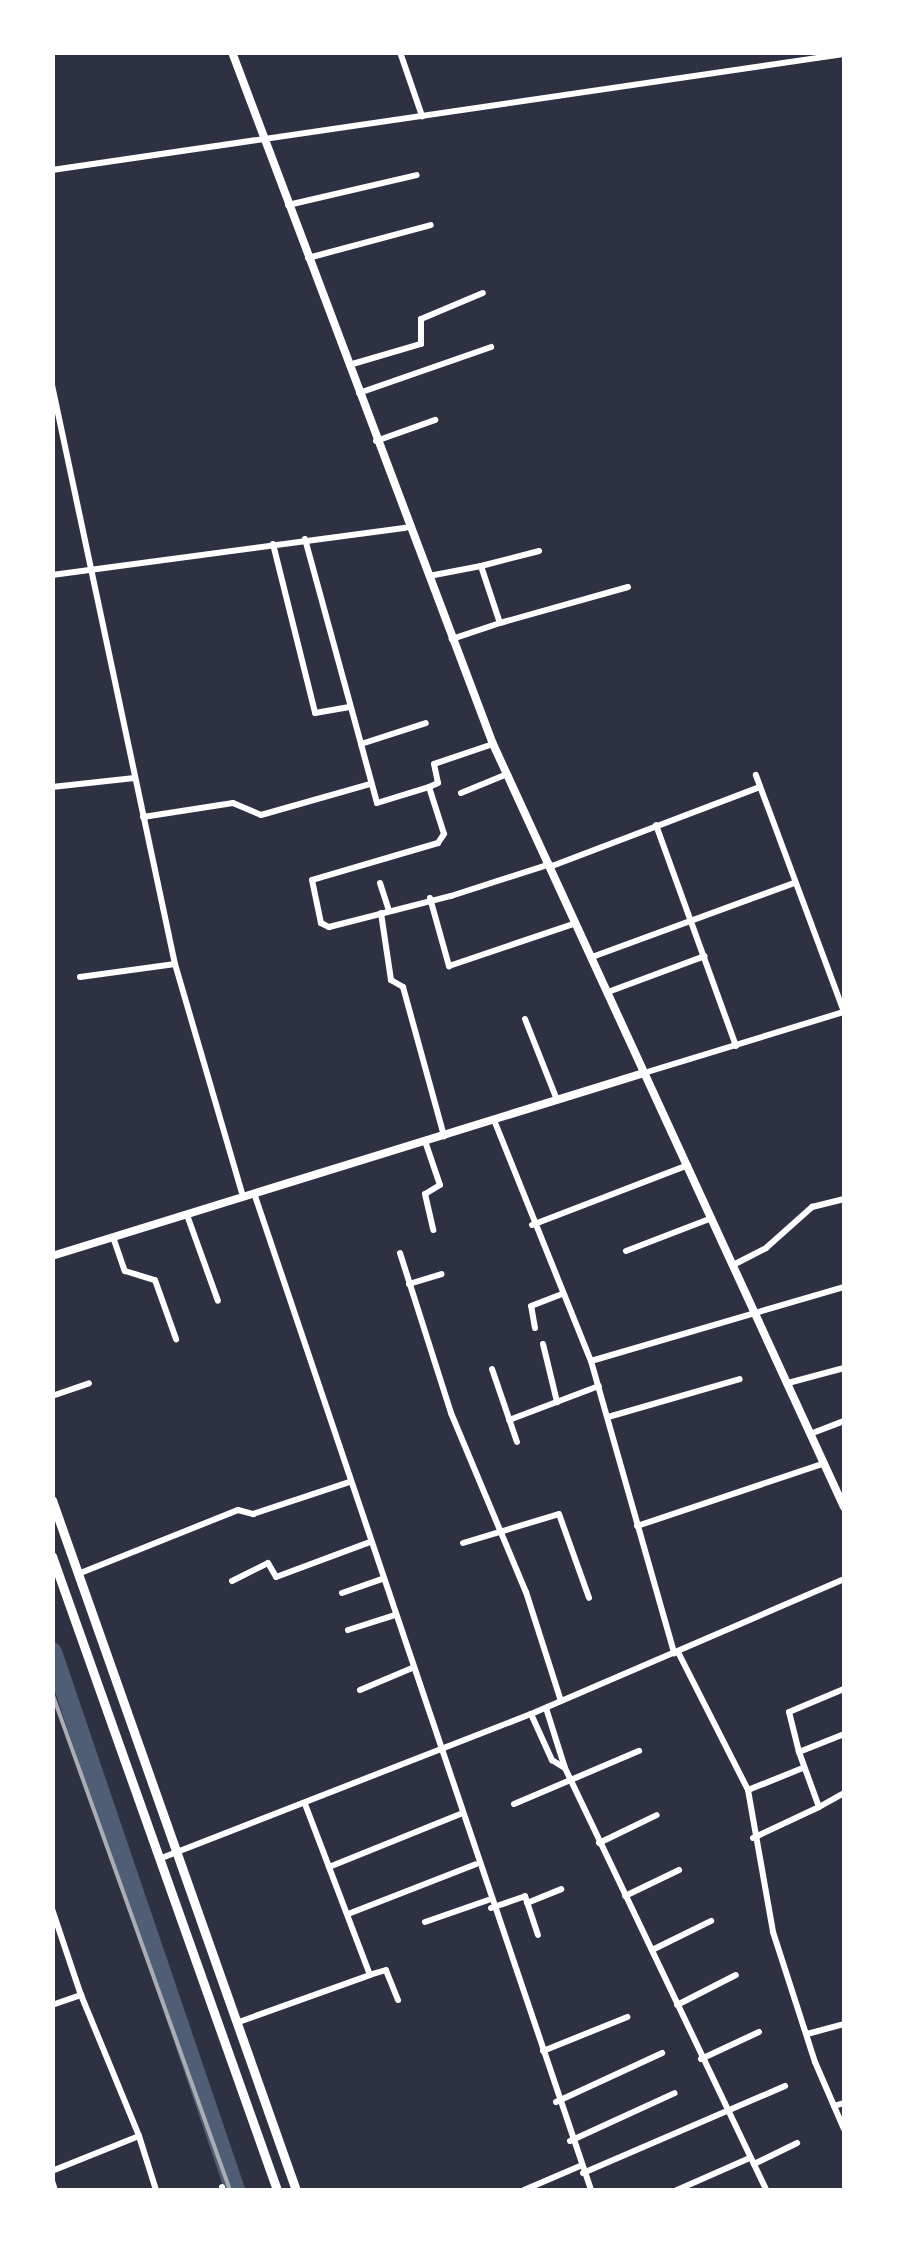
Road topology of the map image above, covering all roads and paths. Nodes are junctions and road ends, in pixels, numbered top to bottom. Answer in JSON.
{"nodes":[{"id":1,"x":232,"y":52,"type":"edge"},
{"id":2,"x":400,"y":52,"type":"edge"},
{"id":3,"x":844,"y":54,"type":"edge"},
{"id":4,"x":422,"y":116,"type":"junction"},
{"id":5,"x":263,"y":138,"type":"junction"},
{"id":6,"x":52,"y":170,"type":"edge"},
{"id":7,"x":417,"y":175,"type":"dead end"},
{"id":8,"x":288,"y":205,"type":"junction"},
{"id":9,"x":432,"y":225,"type":"dead end"},
{"id":10,"x":307,"y":258,"type":"junction"},
{"id":11,"x":483,"y":293,"type":"dead end"},
{"id":12,"x":491,"y":347,"type":"dead end"},
{"id":13,"x":348,"y":366,"type":"junction"},
{"id":14,"x":53,"y":388,"type":"edge"},
{"id":15,"x":358,"y":393,"type":"junction"},
{"id":16,"x":435,"y":420,"type":"dead end"},
{"id":17,"x":375,"y":441,"type":"junction"},
{"id":18,"x":406,"y":528,"type":"junction"},
{"id":19,"x":305,"y":540,"type":"junction"},
{"id":20,"x":273,"y":544,"type":"junction"},
{"id":21,"x":538,"y":551,"type":"dead end"},
{"id":22,"x":481,"y":566,"type":"junction"},
{"id":23,"x":92,"y":571,"type":"junction"},
{"id":24,"x":52,"y":575,"type":"edge"},
{"id":25,"x":429,"y":576,"type":"junction"},
{"id":26,"x":628,"y":587,"type":"dead end"},
{"id":27,"x":500,"y":623,"type":"junction"},
{"id":28,"x":451,"y":640,"type":"junction"},
{"id":29,"x":349,"y":707,"type":"junction"},
{"id":30,"x":426,"y":724,"type":"dead end"},
{"id":31,"x":360,"y":744,"type":"junction"},
{"id":32,"x":493,"y":744,"type":"junction"},
{"id":33,"x":507,"y":774,"type":"junction"},
{"id":34,"x":756,"y":775,"type":"dead end"},
{"id":35,"x":135,"y":778,"type":"junction"},
{"id":36,"x":370,"y":784,"type":"junction"},
{"id":37,"x":760,"y":786,"type":"junction"},
{"id":38,"x":52,"y":787,"type":"edge"},
{"id":39,"x":429,"y":787,"type":"junction"},
{"id":40,"x":462,"y":793,"type":"dead end"},
{"id":41,"x":143,"y":817,"type":"junction"},
{"id":42,"x":656,"y":825,"type":"junction"},
{"id":43,"x":552,"y":865,"type":"junction"},
{"id":44,"x":380,"y":883,"type":"dead end"},
{"id":45,"x":794,"y":883,"type":"junction"},
{"id":46,"x":430,"y":898,"type":"junction"},
{"id":47,"x":385,"y":912,"type":"junction"},
{"id":48,"x":693,"y":920,"type":"junction"},
{"id":49,"x":577,"y":922,"type":"junction"},
{"id":50,"x":592,"y":956,"type":"junction"},
{"id":51,"x":706,"y":956,"type":"junction"},
{"id":52,"x":175,"y":964,"type":"junction"},
{"id":53,"x":80,"y":978,"type":"dead end"},
{"id":54,"x":608,"y":992,"type":"junction"},
{"id":55,"x":844,"y":1012,"type":"edge"},
{"id":56,"x":525,"y":1019,"type":"dead end"},
{"id":57,"x":736,"y":1046,"type":"junction"},
{"id":58,"x":644,"y":1073,"type":"junction"},
{"id":59,"x":558,"y":1100,"type":"junction"},
{"id":60,"x":494,"y":1120,"type":"junction"},
{"id":61,"x":444,"y":1136,"type":"junction"},
{"id":62,"x":425,"y":1142,"type":"junction"},
{"id":63,"x":688,"y":1165,"type":"junction"},
{"id":64,"x":254,"y":1194,"type":"junction"},
{"id":65,"x":243,"y":1197,"type":"junction"},
{"id":66,"x":844,"y":1200,"type":"edge"},
{"id":67,"x":187,"y":1215,"type":"junction"},
{"id":68,"x":712,"y":1218,"type":"junction"},
{"id":69,"x":532,"y":1225,"type":"junction"},
{"id":70,"x":433,"y":1230,"type":"dead end"},
{"id":71,"x":113,"y":1237,"type":"junction"},
{"id":72,"x":626,"y":1251,"type":"dead end"},
{"id":73,"x":400,"y":1252,"type":"dead end"},
{"id":74,"x":52,"y":1256,"type":"edge"},
{"id":75,"x":735,"y":1264,"type":"junction"},
{"id":76,"x":441,"y":1274,"type":"dead end"},
{"id":77,"x":409,"y":1284,"type":"junction"},
{"id":78,"x":844,"y":1287,"type":"edge"},
{"id":79,"x":563,"y":1294,"type":"junction"},
{"id":80,"x":218,"y":1301,"type":"dead end"},
{"id":81,"x":755,"y":1311,"type":"junction"},
{"id":82,"x":535,"y":1328,"type":"dead end"},
{"id":83,"x":176,"y":1339,"type":"dead end"},
{"id":84,"x":543,"y":1344,"type":"dead end"},
{"id":85,"x":592,"y":1361,"type":"junction"},
{"id":86,"x":844,"y":1368,"type":"edge"},
{"id":87,"x":492,"y":1369,"type":"dead end"},
{"id":88,"x":740,"y":1379,"type":"dead end"},
{"id":89,"x":89,"y":1383,"type":"dead end"},
{"id":90,"x":788,"y":1383,"type":"junction"},
{"id":91,"x":599,"y":1386,"type":"junction"},
{"id":92,"x":52,"y":1396,"type":"edge"},
{"id":93,"x":557,"y":1402,"type":"junction"},
{"id":94,"x":608,"y":1417,"type":"junction"},
{"id":95,"x":509,"y":1420,"type":"junction"},
{"id":96,"x":844,"y":1420,"type":"edge"},
{"id":97,"x":810,"y":1434,"type":"junction"},
{"id":98,"x":517,"y":1442,"type":"dead end"},
{"id":99,"x":825,"y":1463,"type":"junction"},
{"id":100,"x":350,"y":1482,"type":"junction"},
{"id":101,"x":52,"y":1500,"type":"edge"},
{"id":102,"x":844,"y":1507,"type":"edge"},
{"id":103,"x":637,"y":1526,"type":"junction"},
{"id":104,"x":496,"y":1532,"type":"junction"},
{"id":105,"x":370,"y":1542,"type":"junction"},
{"id":106,"x":463,"y":1543,"type":"dead end"},
{"id":107,"x":52,"y":1556,"type":"edge"},
{"id":108,"x":78,"y":1574,"type":"junction"},
{"id":109,"x":382,"y":1579,"type":"junction"},
{"id":110,"x":844,"y":1579,"type":"edge"},
{"id":111,"x":232,"y":1581,"type":"dead end"},
{"id":112,"x":342,"y":1593,"type":"dead end"},
{"id":113,"x":589,"y":1598,"type":"dead end"},
{"id":114,"x":395,"y":1615,"type":"junction"},
{"id":115,"x":348,"y":1630,"type":"dead end"},
{"id":116,"x":676,"y":1653,"type":"junction"},
{"id":117,"x":412,"y":1668,"type":"junction"},
{"id":118,"x":844,"y":1689,"type":"edge"},
{"id":119,"x":360,"y":1690,"type":"dead end"},
{"id":120,"x":561,"y":1701,"type":"junction"},
{"id":121,"x":546,"y":1708,"type":"junction"},
{"id":122,"x":530,"y":1714,"type":"junction"},
{"id":123,"x":844,"y":1734,"type":"edge"},
{"id":124,"x":639,"y":1751,"type":"dead end"},
{"id":125,"x":439,"y":1752,"type":"junction"},
{"id":126,"x":799,"y":1752,"type":"junction"},
{"id":127,"x":565,"y":1768,"type":"junction"},
{"id":128,"x":803,"y":1768,"type":"junction"},
{"id":129,"x":571,"y":1780,"type":"junction"},
{"id":130,"x":748,"y":1790,"type":"junction"},
{"id":131,"x":844,"y":1793,"type":"edge"},
{"id":132,"x":305,"y":1804,"type":"junction"},
{"id":133,"x":514,"y":1804,"type":"dead end"},
{"id":134,"x":819,"y":1807,"type":"junction"},
{"id":135,"x":460,"y":1814,"type":"junction"},
{"id":136,"x":657,"y":1815,"type":"dead end"},
{"id":137,"x":752,"y":1838,"type":"junction"},
{"id":138,"x":600,"y":1843,"type":"junction"},
{"id":139,"x":176,"y":1851,"type":"junction"},
{"id":140,"x":158,"y":1860,"type":"junction"},
{"id":141,"x":476,"y":1864,"type":"junction"},
{"id":142,"x":329,"y":1867,"type":"junction"},
{"id":143,"x":678,"y":1870,"type":"dead end"},
{"id":144,"x":561,"y":1889,"type":"dead end"},
{"id":145,"x":625,"y":1896,"type":"junction"},
{"id":146,"x":527,"y":1903,"type":"junction"},
{"id":147,"x":490,"y":1904,"type":"junction"},
{"id":148,"x":52,"y":1909,"type":"edge"},
{"id":149,"x":348,"y":1914,"type":"junction"},
{"id":150,"x":424,"y":1922,"type":"dead end"},
{"id":151,"x":711,"y":1922,"type":"dead end"},
{"id":152,"x":538,"y":1935,"type":"dead end"},
{"id":153,"x":652,"y":1950,"type":"junction"},
{"id":154,"x":370,"y":1975,"type":"junction"},
{"id":155,"x":736,"y":1975,"type":"dead end"},
{"id":156,"x":81,"y":1995,"type":"junction"},
{"id":157,"x":398,"y":2000,"type":"dead end"},
{"id":158,"x":52,"y":2005,"type":"edge"},
{"id":159,"x":677,"y":2005,"type":"junction"},
{"id":160,"x":628,"y":2016,"type":"dead end"},
{"id":161,"x":236,"y":2023,"type":"junction"},
{"id":162,"x":844,"y":2024,"type":"edge"},
{"id":163,"x":759,"y":2032,"type":"dead end"},
{"id":164,"x":807,"y":2034,"type":"junction"},
{"id":165,"x":543,"y":2051,"type":"junction"},
{"id":166,"x":662,"y":2053,"type":"dead end"},
{"id":167,"x":701,"y":2059,"type":"junction"},
{"id":168,"x":785,"y":2086,"type":"dead end"},
{"id":169,"x":675,"y":2093,"type":"dead end"},
{"id":170,"x":556,"y":2102,"type":"junction"},
{"id":171,"x":844,"y":2103,"type":"edge"},
{"id":172,"x":834,"y":2106,"type":"junction"},
{"id":173,"x":726,"y":2111,"type":"junction"},
{"id":174,"x":844,"y":2129,"type":"edge"},
{"id":175,"x":139,"y":2136,"type":"junction"},
{"id":176,"x":570,"y":2141,"type":"junction"},
{"id":177,"x":797,"y":2144,"type":"dead end"},
{"id":178,"x":752,"y":2161,"type":"junction"},
{"id":179,"x":52,"y":2170,"type":"edge"},
{"id":180,"x":582,"y":2170,"type":"junction"},
{"id":181,"x":52,"y":2181,"type":"edge"},
{"id":182,"x":56,"y":2190,"type":"edge"},
{"id":183,"x":156,"y":2190,"type":"edge"},
{"id":184,"x":276,"y":2190,"type":"edge"},
{"id":185,"x":296,"y":2190,"type":"edge"},
{"id":186,"x":524,"y":2190,"type":"edge"},
{"id":187,"x":591,"y":2190,"type":"edge"},
{"id":188,"x":677,"y":2190,"type":"edge"},
{"id":189,"x":766,"y":2190,"type":"edge"}],
"edges":[{"from":1,"to":5,"type":"street"},
{"from":2,"to":4,"type":"street"},
{"from":3,"to":4,"type":"street"},
{"from":4,"to":5,"type":"street"},
{"from":5,"to":6,"type":"street"},
{"from":5,"to":8,"type":"street"},
{"from":7,"to":8,"type":"street"},
{"from":8,"to":10,"type":"street"},
{"from":9,"to":10,"type":"street"},
{"from":10,"to":13,"type":"street"},
{"from":11,"to":13,"type":"street"},
{"from":12,"to":15,"type":"street"},
{"from":13,"to":15,"type":"street"},
{"from":14,"to":23,"type":"street"},
{"from":15,"to":17,"type":"street"},
{"from":16,"to":17,"type":"street"},
{"from":17,"to":18,"type":"street"},
{"from":18,"to":19,"type":"street"},
{"from":18,"to":25,"type":"street"},
{"from":19,"to":20,"type":"street"},
{"from":19,"to":29,"type":"street"},
{"from":20,"to":23,"type":"street"},
{"from":20,"to":29,"type":"street"},
{"from":21,"to":22,"type":"street"},
{"from":22,"to":25,"type":"street"},
{"from":22,"to":27,"type":"street"},
{"from":23,"to":24,"type":"street"},
{"from":23,"to":35,"type":"street"},
{"from":25,"to":28,"type":"street"},
{"from":26,"to":27,"type":"street"},
{"from":27,"to":28,"type":"street"},
{"from":28,"to":32,"type":"street"},
{"from":29,"to":31,"type":"street"},
{"from":30,"to":31,"type":"street"},
{"from":31,"to":36,"type":"street"},
{"from":32,"to":33,"type":"street"},
{"from":32,"to":39,"type":"street"},
{"from":33,"to":40,"type":"street"},
{"from":33,"to":43,"type":"street"},
{"from":34,"to":37,"type":"street"},
{"from":35,"to":38,"type":"street"},
{"from":35,"to":41,"type":"street"},
{"from":36,"to":39,"type":"street"},
{"from":36,"to":41,"type":"street"},
{"from":37,"to":42,"type":"street"},
{"from":37,"to":45,"type":"street"},
{"from":39,"to":47,"type":"street"},
{"from":41,"to":52,"type":"street"},
{"from":42,"to":43,"type":"street"},
{"from":42,"to":48,"type":"street"},
{"from":43,"to":46,"type":"street"},
{"from":43,"to":49,"type":"street"},
{"from":44,"to":47,"type":"street"},
{"from":45,"to":48,"type":"street"},
{"from":45,"to":55,"type":"street"},
{"from":46,"to":47,"type":"street"},
{"from":46,"to":49,"type":"street"},
{"from":47,"to":61,"type":"street"},
{"from":48,"to":50,"type":"street"},
{"from":48,"to":51,"type":"street"},
{"from":49,"to":50,"type":"street"},
{"from":50,"to":54,"type":"street"},
{"from":51,"to":54,"type":"street"},
{"from":51,"to":57,"type":"street"},
{"from":52,"to":53,"type":"street"},
{"from":52,"to":65,"type":"street"},
{"from":54,"to":58,"type":"street"},
{"from":55,"to":57,"type":"street"},
{"from":56,"to":59,"type":"street"},
{"from":57,"to":58,"type":"street"},
{"from":58,"to":59,"type":"street"},
{"from":58,"to":63,"type":"street"},
{"from":59,"to":60,"type":"street"},
{"from":60,"to":61,"type":"street"},
{"from":60,"to":69,"type":"street"},
{"from":61,"to":62,"type":"street"},
{"from":62,"to":64,"type":"street"},
{"from":62,"to":70,"type":"street"},
{"from":63,"to":68,"type":"street"},
{"from":63,"to":69,"type":"street"},
{"from":64,"to":65,"type":"street"},
{"from":64,"to":100,"type":"street"},
{"from":65,"to":67,"type":"street"},
{"from":66,"to":75,"type":"street"},
{"from":67,"to":71,"type":"street"},
{"from":67,"to":80,"type":"street"},
{"from":68,"to":72,"type":"street"},
{"from":68,"to":75,"type":"street"},
{"from":69,"to":79,"type":"street"},
{"from":71,"to":74,"type":"street"},
{"from":71,"to":83,"type":"street"},
{"from":73,"to":77,"type":"street"},
{"from":75,"to":81,"type":"street"},
{"from":76,"to":77,"type":"street"},
{"from":77,"to":104,"type":"street"},
{"from":78,"to":81,"type":"street"},
{"from":79,"to":82,"type":"street"},
{"from":79,"to":85,"type":"street"},
{"from":81,"to":85,"type":"street"},
{"from":81,"to":90,"type":"street"},
{"from":84,"to":93,"type":"street"},
{"from":85,"to":91,"type":"street"},
{"from":86,"to":90,"type":"street"},
{"from":87,"to":95,"type":"street"},
{"from":88,"to":94,"type":"street"},
{"from":89,"to":92,"type":"street"},
{"from":90,"to":97,"type":"street"},
{"from":91,"to":93,"type":"street"},
{"from":91,"to":94,"type":"street"},
{"from":93,"to":95,"type":"street"},
{"from":94,"to":103,"type":"street"},
{"from":95,"to":98,"type":"street"},
{"from":96,"to":97,"type":"street"},
{"from":97,"to":99,"type":"street"},
{"from":99,"to":102,"type":"street"},
{"from":99,"to":103,"type":"street"},
{"from":100,"to":105,"type":"street"},
{"from":100,"to":108,"type":"street"},
{"from":101,"to":108,"type":"main road"},
{"from":103,"to":116,"type":"street"},
{"from":104,"to":106,"type":"street"},
{"from":104,"to":113,"type":"street"},
{"from":104,"to":120,"type":"street"},
{"from":105,"to":109,"type":"street"},
{"from":105,"to":111,"type":"street"},
{"from":107,"to":140,"type":"main road"},
{"from":108,"to":139,"type":"main road"},
{"from":109,"to":112,"type":"street"},
{"from":109,"to":114,"type":"street"},
{"from":110,"to":116,"type":"street"},
{"from":114,"to":115,"type":"street"},
{"from":114,"to":117,"type":"street"},
{"from":116,"to":120,"type":"street"},
{"from":116,"to":130,"type":"street"},
{"from":117,"to":119,"type":"street"},
{"from":117,"to":125,"type":"street"},
{"from":118,"to":126,"type":"street"},
{"from":120,"to":121,"type":"street"},
{"from":121,"to":122,"type":"street"},
{"from":121,"to":127,"type":"street"},
{"from":122,"to":125,"type":"street"},
{"from":122,"to":127,"type":"street"},
{"from":123,"to":126,"type":"street"},
{"from":124,"to":129,"type":"street"},
{"from":125,"to":132,"type":"street"},
{"from":125,"to":135,"type":"street"},
{"from":126,"to":128,"type":"street"},
{"from":127,"to":129,"type":"street"},
{"from":128,"to":130,"type":"street"},
{"from":128,"to":134,"type":"street"},
{"from":129,"to":133,"type":"street"},
{"from":129,"to":138,"type":"street"},
{"from":130,"to":137,"type":"street"},
{"from":131,"to":134,"type":"street"},
{"from":132,"to":139,"type":"street"},
{"from":132,"to":142,"type":"street"},
{"from":134,"to":137,"type":"street"},
{"from":135,"to":141,"type":"street"},
{"from":135,"to":142,"type":"street"},
{"from":136,"to":138,"type":"street"},
{"from":137,"to":164,"type":"street"},
{"from":138,"to":145,"type":"street"},
{"from":139,"to":140,"type":"street"},
{"from":139,"to":161,"type":"main road"},
{"from":140,"to":184,"type":"main road"},
{"from":141,"to":147,"type":"street"},
{"from":141,"to":149,"type":"street"},
{"from":142,"to":149,"type":"street"},
{"from":143,"to":145,"type":"street"},
{"from":144,"to":146,"type":"street"},
{"from":145,"to":153,"type":"street"},
{"from":146,"to":147,"type":"street"},
{"from":146,"to":152,"type":"street"},
{"from":147,"to":150,"type":"street"},
{"from":147,"to":165,"type":"street"},
{"from":148,"to":156,"type":"street"},
{"from":149,"to":154,"type":"street"},
{"from":151,"to":153,"type":"street"},
{"from":153,"to":159,"type":"street"},
{"from":154,"to":157,"type":"street"},
{"from":154,"to":161,"type":"street"},
{"from":155,"to":159,"type":"street"},
{"from":156,"to":158,"type":"street"},
{"from":156,"to":175,"type":"street"},
{"from":159,"to":167,"type":"street"},
{"from":160,"to":165,"type":"street"},
{"from":161,"to":185,"type":"main road"},
{"from":162,"to":164,"type":"street"},
{"from":163,"to":167,"type":"street"},
{"from":164,"to":172,"type":"street"},
{"from":165,"to":170,"type":"street"},
{"from":166,"to":170,"type":"street"},
{"from":167,"to":173,"type":"street"},
{"from":168,"to":173,"type":"street"},
{"from":169,"to":176,"type":"street"},
{"from":170,"to":176,"type":"street"},
{"from":171,"to":172,"type":"street"},
{"from":172,"to":174,"type":"street"},
{"from":173,"to":178,"type":"street"},
{"from":173,"to":180,"type":"street"},
{"from":175,"to":179,"type":"street"},
{"from":175,"to":183,"type":"street"},
{"from":176,"to":180,"type":"street"},
{"from":177,"to":178,"type":"street"},
{"from":178,"to":188,"type":"street"},
{"from":178,"to":189,"type":"street"},
{"from":180,"to":186,"type":"street"},
{"from":180,"to":187,"type":"street"},
{"from":181,"to":182,"type":"street"}]}
